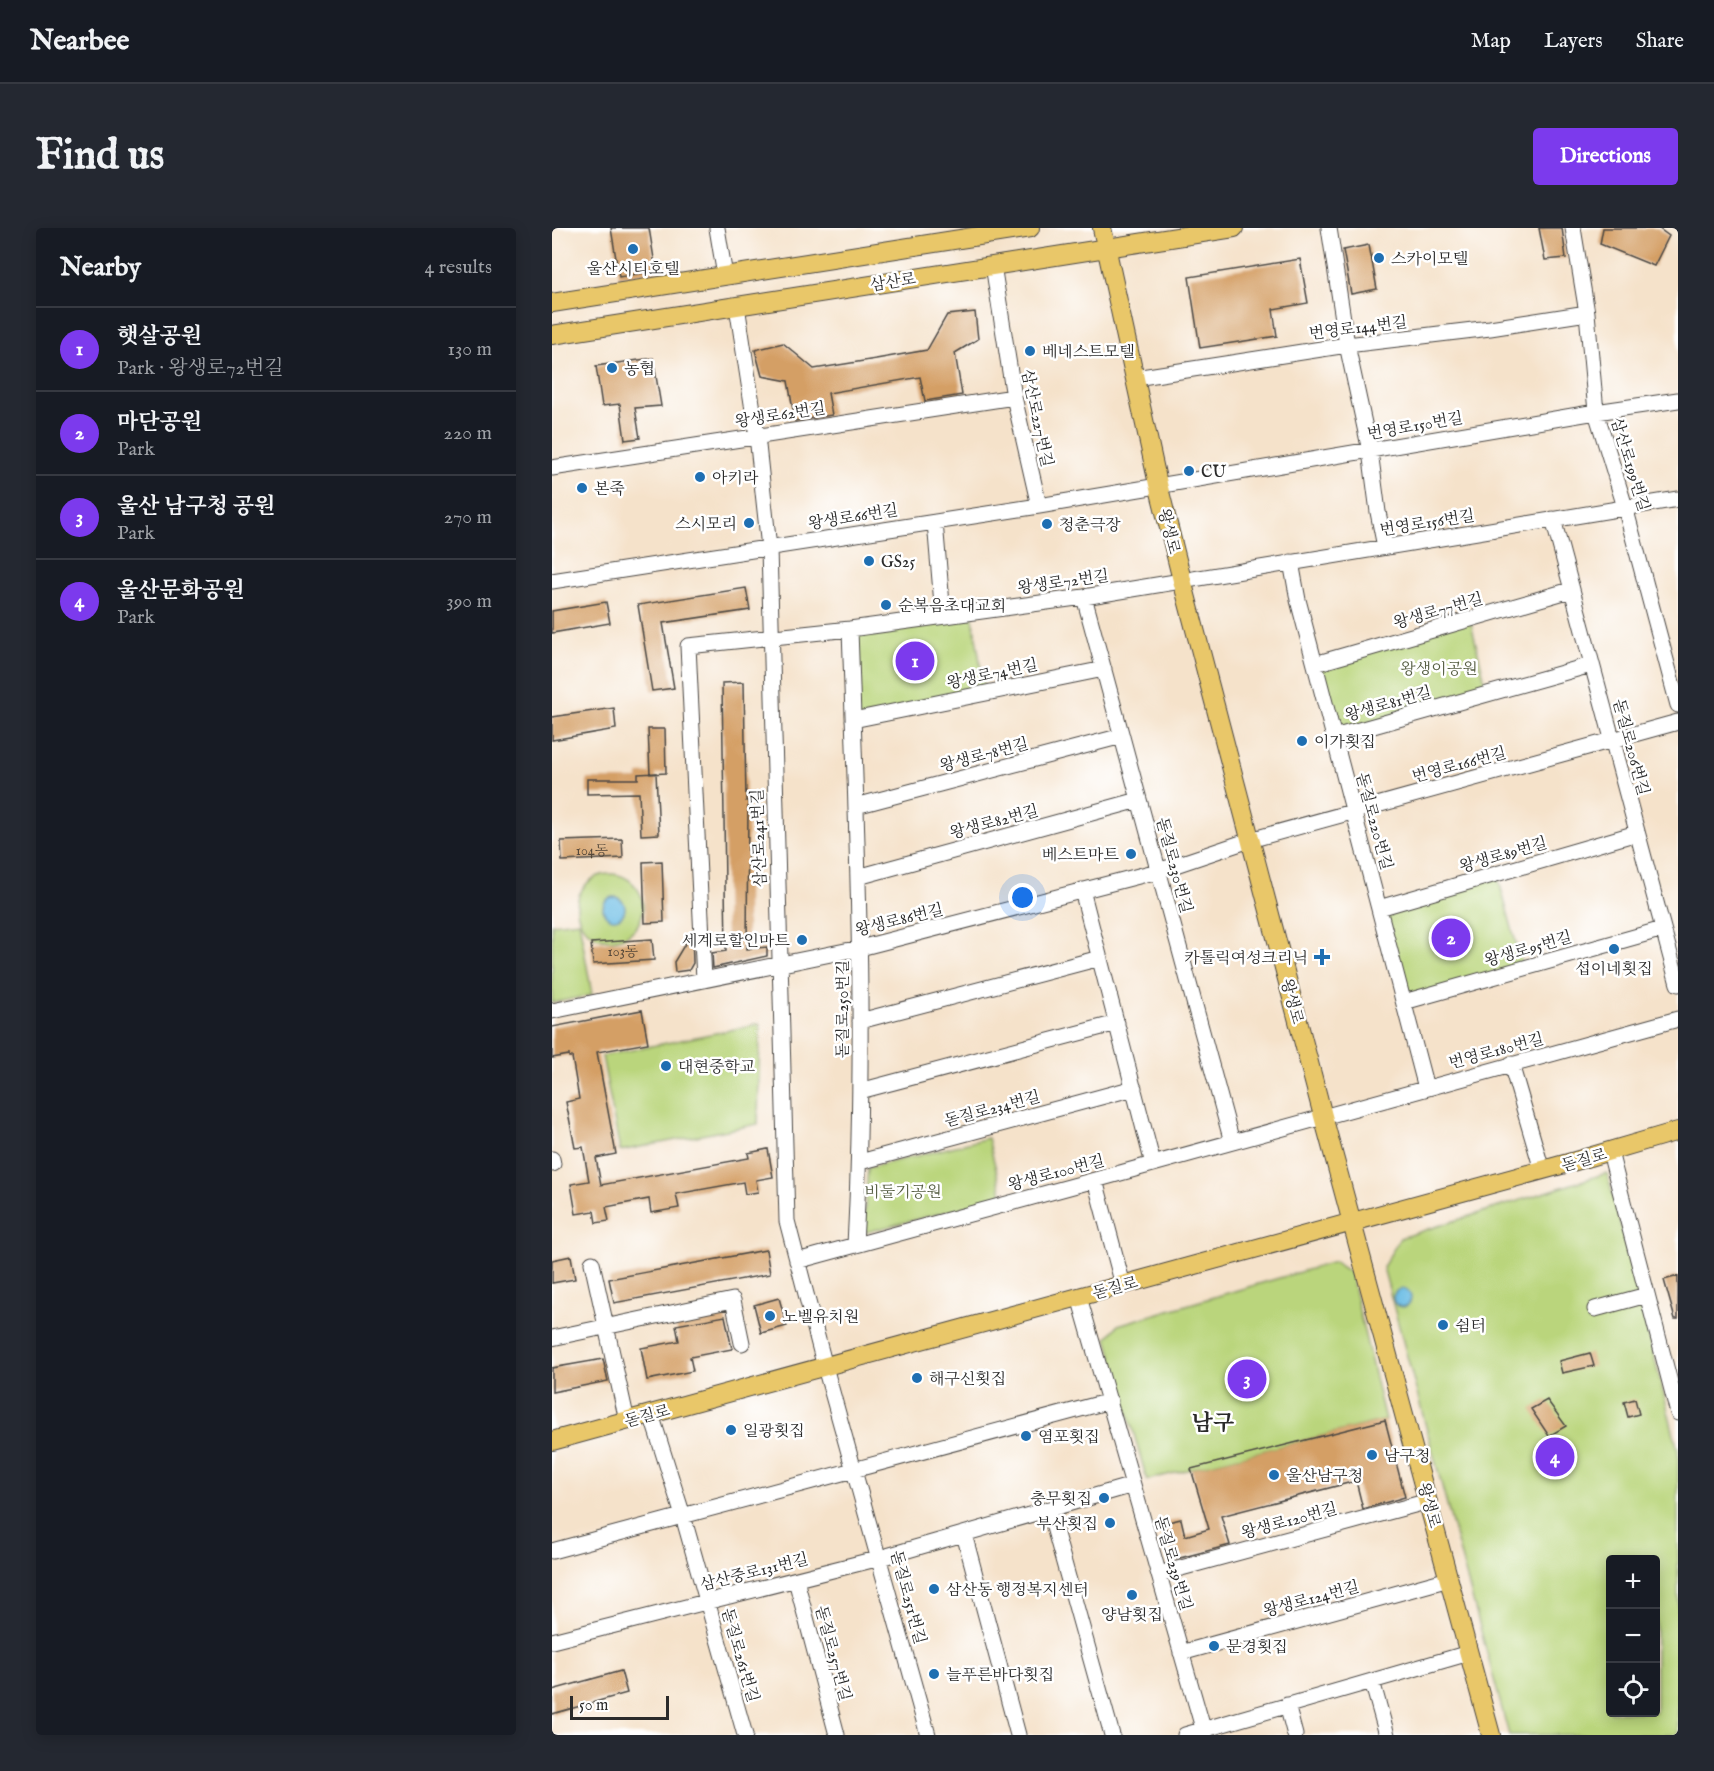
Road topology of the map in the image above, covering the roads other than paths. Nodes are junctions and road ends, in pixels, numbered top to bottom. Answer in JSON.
{"nodes":[{"id":1,"x":717,"y":228,"type":"edge"},
{"id":2,"x":1030,"y":228,"type":"edge"},
{"id":3,"x":1102,"y":228,"type":"edge"},
{"id":4,"x":1233,"y":228,"type":"edge"},
{"id":5,"x":1329,"y":228,"type":"edge"},
{"id":6,"x":1574,"y":228,"type":"edge"},
{"id":7,"x":986,"y":231,"type":"edge"},
{"id":8,"x":1106,"y":248,"type":"junction"},
{"id":9,"x":993,"y":265,"type":"junction"},
{"id":10,"x":725,"y":276,"type":"junction"},
{"id":11,"x":552,"y":303,"type":"edge"},
{"id":12,"x":737,"y":306,"type":"junction"},
{"id":13,"x":1587,"y":313,"type":"junction"},
{"id":14,"x":552,"y":335,"type":"edge"},
{"id":15,"x":1347,"y":345,"type":"junction"},
{"id":16,"x":1135,"y":378,"type":"junction"},
{"id":17,"x":1014,"y":397,"type":"junction"},
{"id":18,"x":1678,"y":400,"type":"edge"},
{"id":19,"x":1596,"y":412,"type":"junction"},
{"id":20,"x":757,"y":436,"type":"junction"},
{"id":21,"x":1370,"y":451,"type":"junction"},
{"id":22,"x":552,"y":468,"type":"edge"},
{"id":23,"x":1158,"y":484,"type":"junction"},
{"id":24,"x":1678,"y":499,"type":"edge"},
{"id":25,"x":1039,"y":506,"type":"junction"},
{"id":26,"x":1625,"y":507,"type":"junction"},
{"id":27,"x":1552,"y":519,"type":"junction"},
{"id":28,"x":935,"y":522,"type":"junction"},
{"id":29,"x":768,"y":547,"type":"junction"},
{"id":30,"x":1385,"y":547,"type":"junction"},
{"id":31,"x":1291,"y":562,"type":"junction"},
{"id":32,"x":1182,"y":580,"type":"junction"},
{"id":33,"x":552,"y":581,"type":"edge"},
{"id":34,"x":1571,"y":590,"type":"junction"},
{"id":35,"x":1084,"y":597,"type":"junction"},
{"id":36,"x":943,"y":616,"type":"junction"},
{"id":37,"x":850,"y":629,"type":"junction"},
{"id":38,"x":771,"y":638,"type":"junction"},
{"id":39,"x":1315,"y":664,"type":"junction"},
{"id":40,"x":1591,"y":665,"type":"junction"},
{"id":41,"x":1104,"y":669,"type":"junction"},
{"id":42,"x":1678,"y":705,"type":"edge"},
{"id":43,"x":853,"y":720,"type":"junction"},
{"id":44,"x":1678,"y":722,"type":"edge"},
{"id":45,"x":1122,"y":735,"type":"junction"},
{"id":46,"x":1334,"y":737,"type":"junction"},
{"id":47,"x":1612,"y":740,"type":"junction"},
{"id":48,"x":1139,"y":800,"type":"junction"},
{"id":49,"x":856,"y":806,"type":"junction"},
{"id":50,"x":1354,"y":812,"type":"junction"},
{"id":51,"x":1637,"y":833,"type":"junction"},
{"id":52,"x":1250,"y":840,"type":"junction"},
{"id":53,"x":1158,"y":871,"type":"junction"},
{"id":54,"x":858,"y":878,"type":"junction"},
{"id":55,"x":1082,"y":890,"type":"junction"},
{"id":56,"x":1379,"y":908,"type":"junction"},
{"id":57,"x":1663,"y":929,"type":"junction"},
{"id":58,"x":860,"y":948,"type":"junction"},
{"id":59,"x":1100,"y":958,"type":"junction"},
{"id":60,"x":780,"y":964,"type":"junction"},
{"id":61,"x":704,"y":980,"type":"junction"},
{"id":62,"x":1678,"y":984,"type":"edge"},
{"id":63,"x":1404,"y":1002,"type":"junction"},
{"id":64,"x":552,"y":1011,"type":"edge"},
{"id":65,"x":1678,"y":1018,"type":"edge"},
{"id":66,"x":860,"y":1021,"type":"junction"},
{"id":67,"x":1117,"y":1023,"type":"junction"},
{"id":68,"x":1511,"y":1065,"type":"junction"},
{"id":69,"x":1134,"y":1088,"type":"junction"},
{"id":70,"x":1426,"y":1088,"type":"junction"},
{"id":71,"x":860,"y":1091,"type":"junction"},
{"id":72,"x":1323,"y":1116,"type":"junction"},
{"id":73,"x":1678,"y":1131,"type":"edge"},
{"id":74,"x":1232,"y":1142,"type":"junction"},
{"id":75,"x":1610,"y":1152,"type":"junction"},
{"id":76,"x":860,"y":1162,"type":"junction"},
{"id":77,"x":1153,"y":1164,"type":"junction"},
{"id":78,"x":1542,"y":1170,"type":"junction"},
{"id":79,"x":1095,"y":1180,"type":"junction"},
{"id":80,"x":1352,"y":1222,"type":"junction"},
{"id":81,"x":855,"y":1245,"type":"junction"},
{"id":82,"x":797,"y":1261,"type":"junction"},
{"id":83,"x":592,"y":1263,"type":"dead end"},
{"id":84,"x":1123,"y":1285,"type":"junction"},
{"id":85,"x":1647,"y":1295,"type":"junction"},
{"id":86,"x":1079,"y":1297,"type":"junction"},
{"id":87,"x":1595,"y":1309,"type":"dead end"},
{"id":88,"x":606,"y":1327,"type":"junction"},
{"id":89,"x":552,"y":1338,"type":"edge"},
{"id":90,"x":742,"y":1343,"type":"dead end"},
{"id":91,"x":825,"y":1367,"type":"junction"},
{"id":92,"x":1110,"y":1401,"type":"junction"},
{"id":93,"x":1678,"y":1413,"type":"edge"},
{"id":94,"x":651,"y":1414,"type":"junction"},
{"id":95,"x":627,"y":1421,"type":"junction"},
{"id":96,"x":552,"y":1441,"type":"edge"},
{"id":97,"x":854,"y":1470,"type":"junction"},
{"id":98,"x":1133,"y":1485,"type":"junction"},
{"id":99,"x":1429,"y":1501,"type":"junction"},
{"id":100,"x":1049,"y":1509,"type":"junction"},
{"id":101,"x":683,"y":1516,"type":"junction"},
{"id":102,"x":964,"y":1534,"type":"junction"},
{"id":103,"x":552,"y":1551,"type":"edge"},
{"id":104,"x":880,"y":1558,"type":"junction"},
{"id":105,"x":1159,"y":1574,"type":"junction"},
{"id":106,"x":1449,"y":1578,"type":"junction"},
{"id":107,"x":796,"y":1580,"type":"junction"},
{"id":108,"x":707,"y":1602,"type":"junction"},
{"id":109,"x":552,"y":1641,"type":"edge"},
{"id":110,"x":1181,"y":1653,"type":"junction"},
{"id":111,"x":1469,"y":1653,"type":"junction"},
{"id":112,"x":1372,"y":1681,"type":"junction"},
{"id":113,"x":1287,"y":1705,"type":"junction"},
{"id":114,"x":1204,"y":1732,"type":"edge"},
{"id":115,"x":745,"y":1735,"type":"edge"},
{"id":116,"x":837,"y":1735,"type":"edge"},
{"id":117,"x":928,"y":1735,"type":"edge"},
{"id":118,"x":1018,"y":1735,"type":"edge"},
{"id":119,"x":1112,"y":1735,"type":"edge"},
{"id":120,"x":1185,"y":1735,"type":"edge"},
{"id":121,"x":1295,"y":1735,"type":"edge"},
{"id":122,"x":1387,"y":1735,"type":"edge"},
{"id":123,"x":1491,"y":1735,"type":"edge"}],
"edges":[{"from":1,"to":10,"type":"street"},
{"from":2,"to":7,"type":"main road","name":"삼산로"},
{"from":3,"to":8,"type":"main road","name":"왕생로"},
{"from":4,"to":8,"type":"main road","name":"삼산로"},
{"from":5,"to":15,"type":"street"},
{"from":6,"to":13,"type":"street","name":"삼산로199번길"},
{"from":7,"to":10,"type":"main road","name":"삼산로"},
{"from":8,"to":9,"type":"main road","name":"삼산로"},
{"from":8,"to":16,"type":"main road","name":"왕생로"},
{"from":9,"to":12,"type":"main road","name":"삼산로"},
{"from":9,"to":17,"type":"street","name":"삼산로227번길"},
{"from":10,"to":11,"type":"main road","name":"삼산로"},
{"from":12,"to":14,"type":"main road","name":"삼산로"},
{"from":12,"to":20,"type":"street","name":"삼산로241번길"},
{"from":13,"to":15,"type":"street","name":"번영로144번길"},
{"from":13,"to":19,"type":"street","name":"삼산로199번길"},
{"from":15,"to":16,"type":"street","name":"번영로144번길"},
{"from":15,"to":21,"type":"street"},
{"from":16,"to":23,"type":"main road","name":"왕생로"},
{"from":17,"to":20,"type":"street","name":"왕생로62번길"},
{"from":17,"to":25,"type":"street","name":"삼산로227번길"},
{"from":18,"to":19,"type":"street","name":"번영로150번길"},
{"from":19,"to":21,"type":"street","name":"번영로150번길"},
{"from":19,"to":26,"type":"street","name":"삼산로199번길"},
{"from":20,"to":22,"type":"street","name":"왕생로62번길"},
{"from":20,"to":29,"type":"street","name":"삼산로241번길"},
{"from":21,"to":23,"type":"street","name":"번영로150번길"},
{"from":21,"to":30,"type":"street"},
{"from":23,"to":25,"type":"street","name":"왕생로66번길"},
{"from":23,"to":32,"type":"main road","name":"왕생로"},
{"from":24,"to":26,"type":"street","name":"번영로156번길"},
{"from":25,"to":28,"type":"street","name":"왕생로66번길"},
{"from":26,"to":27,"type":"street","name":"번영로156번길"},
{"from":26,"to":42,"type":"street","name":"삼산로199번길"},
{"from":27,"to":30,"type":"street","name":"번영로156번길"},
{"from":27,"to":34,"type":"street","name":"돋질로206번길"},
{"from":28,"to":29,"type":"street","name":"왕생로66번길"},
{"from":28,"to":36,"type":"street"},
{"from":29,"to":33,"type":"street","name":"왕생로66번길"},
{"from":29,"to":38,"type":"street","name":"삼산로241번길"},
{"from":30,"to":31,"type":"street","name":"번영로156번길"},
{"from":31,"to":32,"type":"street","name":"번영로156번길"},
{"from":31,"to":39,"type":"street","name":"돋질로220번길"},
{"from":32,"to":35,"type":"street","name":"왕생로72번길"},
{"from":32,"to":52,"type":"main road","name":"왕생로"},
{"from":34,"to":39,"type":"street","name":"왕생로77번길"},
{"from":34,"to":40,"type":"street","name":"돋질로206번길"},
{"from":35,"to":36,"type":"street","name":"왕생로72번길"},
{"from":35,"to":41,"type":"street","name":"돋질로230번길"},
{"from":36,"to":37,"type":"street","name":"왕생로72번길"},
{"from":37,"to":38,"type":"street","name":"왕생로72번길"},
{"from":37,"to":43,"type":"street","name":"돋질로250번길"},
{"from":38,"to":60,"type":"street","name":"삼산로241번길"},
{"from":38,"to":61,"type":"street","name":"왕생로72번길"},
{"from":39,"to":46,"type":"street","name":"돋질로220번길"},
{"from":40,"to":46,"type":"street","name":"왕생로81번길"},
{"from":40,"to":47,"type":"street","name":"돋질로206번길"},
{"from":41,"to":43,"type":"street","name":"왕생로74번길"},
{"from":41,"to":45,"type":"street","name":"돋질로230번길"},
{"from":43,"to":49,"type":"street","name":"돋질로250번길"},
{"from":44,"to":47,"type":"street","name":"번영로166번길"},
{"from":45,"to":48,"type":"street","name":"돋질로230번길"},
{"from":45,"to":49,"type":"street","name":"왕생로78번길"},
{"from":46,"to":50,"type":"street","name":"돋질로220번길"},
{"from":47,"to":50,"type":"street","name":"번영로166번길"},
{"from":47,"to":51,"type":"street","name":"돋질로206번길"},
{"from":48,"to":53,"type":"street","name":"돋질로230번길"},
{"from":48,"to":54,"type":"street","name":"왕생로82번길"},
{"from":49,"to":54,"type":"street","name":"돋질로250번길"},
{"from":50,"to":52,"type":"street","name":"번영로166번길"},
{"from":50,"to":56,"type":"street","name":"돋질로220번길"},
{"from":51,"to":56,"type":"street","name":"왕생로89번길"},
{"from":51,"to":57,"type":"street","name":"돋질로206번길"},
{"from":52,"to":53,"type":"street","name":"왕생로86번길"},
{"from":52,"to":72,"type":"main road","name":"왕생로"},
{"from":53,"to":55,"type":"street","name":"왕생로86번길"},
{"from":53,"to":74,"type":"street","name":"돋질로230번길"},
{"from":54,"to":58,"type":"street","name":"돋질로250번길"},
{"from":55,"to":58,"type":"street","name":"왕생로86번길"},
{"from":55,"to":59,"type":"street"},
{"from":56,"to":63,"type":"street","name":"돋질로220번길"},
{"from":57,"to":62,"type":"street","name":"돋질로206번길"},
{"from":57,"to":63,"type":"street","name":"왕생로95번길"},
{"from":58,"to":60,"type":"street","name":"왕생로86번길"},
{"from":58,"to":66,"type":"street","name":"돋질로250번길"},
{"from":59,"to":66,"type":"street"},
{"from":59,"to":67,"type":"street"},
{"from":60,"to":61,"type":"street","name":"왕생로86번길"},
{"from":60,"to":82,"type":"street","name":"삼산로241번길"},
{"from":61,"to":64,"type":"street","name":"왕생로86번길"},
{"from":63,"to":70,"type":"street","name":"돋질로220번길"},
{"from":65,"to":68,"type":"street","name":"번영로180번길"},
{"from":66,"to":71,"type":"street","name":"돋질로250번길"},
{"from":67,"to":69,"type":"street"},
{"from":67,"to":71,"type":"street"},
{"from":68,"to":70,"type":"street","name":"번영로180번길"},
{"from":68,"to":78,"type":"street"},
{"from":69,"to":76,"type":"street","name":"돋질로234번길"},
{"from":69,"to":77,"type":"street"},
{"from":70,"to":72,"type":"street","name":"번영로180번길"},
{"from":71,"to":76,"type":"street","name":"돋질로250번길"},
{"from":72,"to":74,"type":"street","name":"왕생로100번길"},
{"from":72,"to":80,"type":"main road","name":"왕생로"},
{"from":73,"to":75,"type":"main road","name":"돋질로"},
{"from":74,"to":77,"type":"street","name":"왕생로100번길"},
{"from":75,"to":78,"type":"main road","name":"돋질로"},
{"from":75,"to":85,"type":"street"},
{"from":76,"to":81,"type":"street","name":"돋질로250번길"},
{"from":77,"to":79,"type":"street","name":"왕생로100번길"},
{"from":78,"to":80,"type":"main road","name":"돋질로"},
{"from":79,"to":81,"type":"street","name":"왕생로100번길"},
{"from":79,"to":84,"type":"street"},
{"from":80,"to":84,"type":"main road","name":"돋질로"},
{"from":80,"to":99,"type":"main road","name":"왕생로"},
{"from":81,"to":82,"type":"street","name":"왕생로100번길"},
{"from":82,"to":91,"type":"street","name":"삼산로241번길"},
{"from":83,"to":88,"type":"street"},
{"from":84,"to":86,"type":"main road","name":"돋질로"},
{"from":85,"to":87,"type":"street"},
{"from":85,"to":93,"type":"street"},
{"from":86,"to":91,"type":"main road","name":"돋질로"},
{"from":86,"to":92,"type":"street","name":"돋질로239번길"},
{"from":88,"to":89,"type":"street"},
{"from":88,"to":90,"type":"street"},
{"from":88,"to":95,"type":"street"},
{"from":91,"to":94,"type":"main road","name":"돋질로"},
{"from":91,"to":97,"type":"street","name":"돋질로251번길"},
{"from":92,"to":97,"type":"street"},
{"from":92,"to":98,"type":"street","name":"돋질로239번길"},
{"from":94,"to":95,"type":"main road","name":"돋질로"},
{"from":94,"to":101,"type":"street","name":"돋질로261번길"},
{"from":95,"to":96,"type":"main road","name":"돋질로"},
{"from":97,"to":101,"type":"street"},
{"from":97,"to":104,"type":"street","name":"돋질로251번길"},
{"from":98,"to":100,"type":"street","name":"삼산중로131번길"},
{"from":98,"to":105,"type":"street","name":"돋질로239번길"},
{"from":99,"to":105,"type":"street","name":"왕생로120번길"},
{"from":99,"to":106,"type":"main road","name":"왕생로"},
{"from":100,"to":102,"type":"street","name":"삼산중로131번길"},
{"from":100,"to":119,"type":"street"},
{"from":101,"to":103,"type":"street"},
{"from":101,"to":108,"type":"street","name":"돋질로261번길"},
{"from":102,"to":104,"type":"street","name":"삼산중로131번길"},
{"from":102,"to":118,"type":"street"},
{"from":104,"to":107,"type":"street","name":"삼산중로131번길"},
{"from":104,"to":117,"type":"street","name":"돋질로251번길"},
{"from":105,"to":110,"type":"street","name":"돋질로239번길"},
{"from":106,"to":110,"type":"street","name":"왕생로124번길"},
{"from":106,"to":111,"type":"main road","name":"왕생로"},
{"from":107,"to":108,"type":"street","name":"삼산중로131번길"},
{"from":107,"to":116,"type":"street","name":"돋질로257번길"},
{"from":108,"to":109,"type":"street","name":"삼산중로131번길"},
{"from":108,"to":115,"type":"street","name":"돋질로261번길"},
{"from":110,"to":114,"type":"street","name":"돋질로239번길"},
{"from":111,"to":112,"type":"street"},
{"from":111,"to":123,"type":"main road","name":"왕생로"},
{"from":112,"to":113,"type":"street"},
{"from":112,"to":122,"type":"street"},
{"from":113,"to":114,"type":"street"},
{"from":113,"to":121,"type":"street"},
{"from":114,"to":120,"type":"street"}]}
